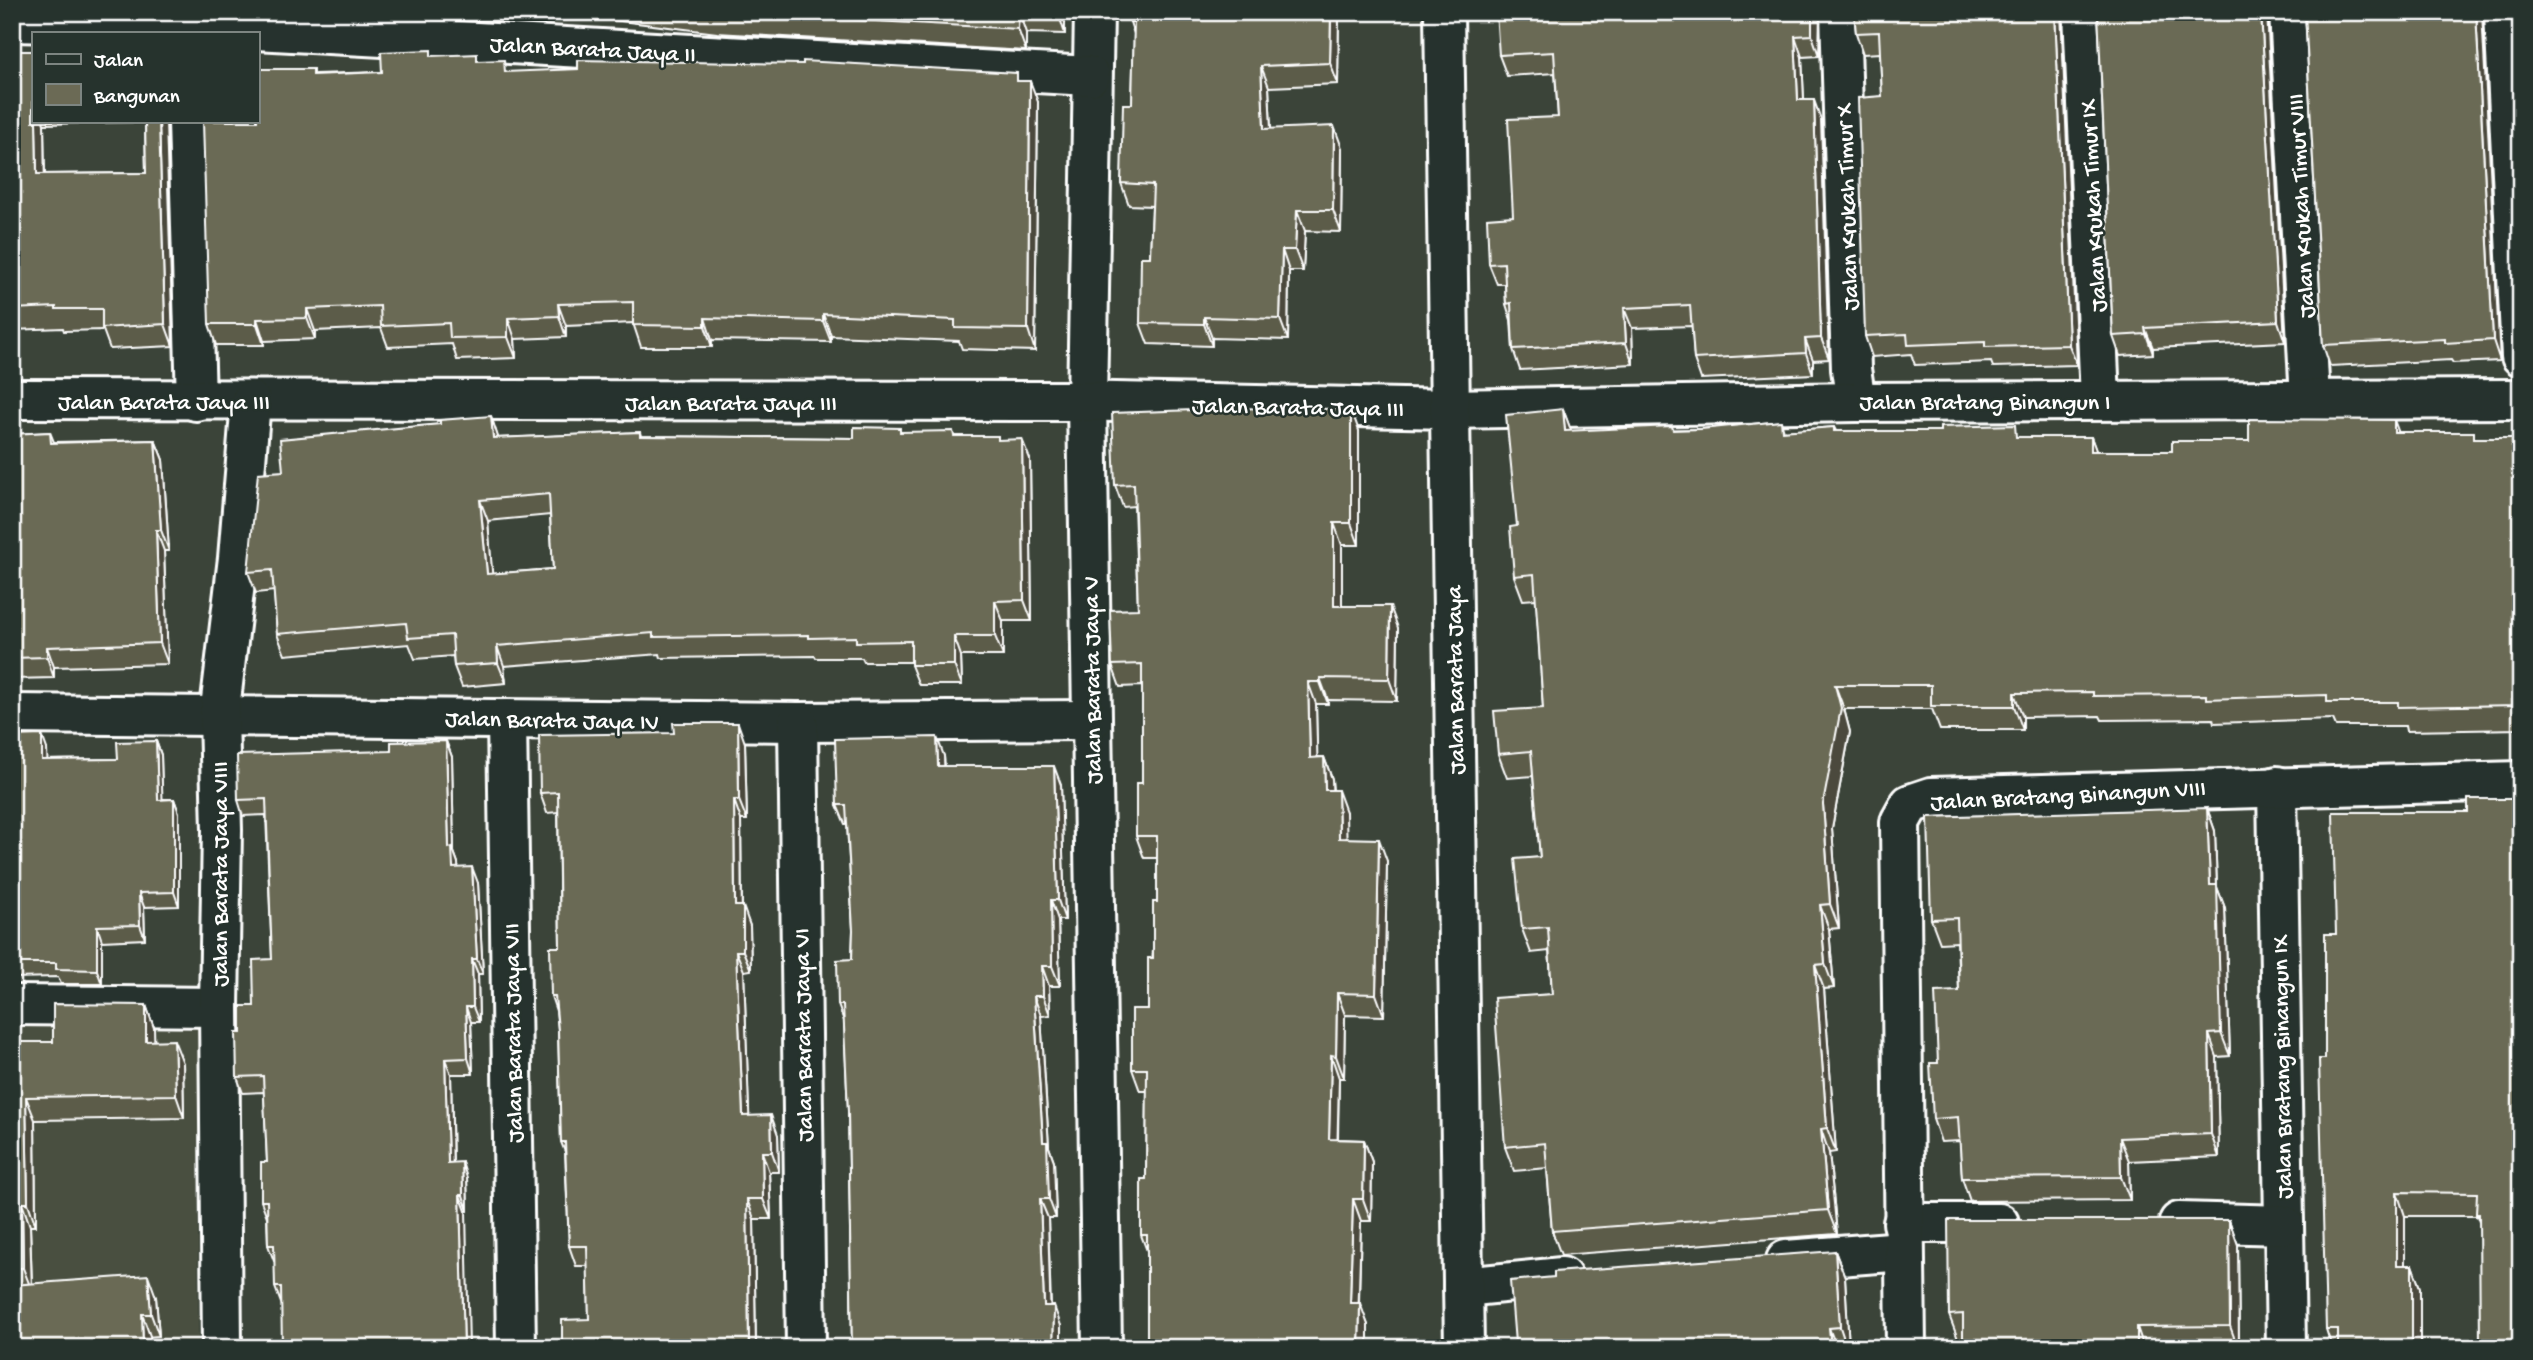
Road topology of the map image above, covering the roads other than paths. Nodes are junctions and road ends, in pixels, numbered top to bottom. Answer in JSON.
{"nodes":[{"id":1,"x":1094,"y":12,"type":"edge"},
{"id":2,"x":1444,"y":12,"type":"edge"},
{"id":3,"x":1840,"y":12,"type":"edge"},
{"id":4,"x":2083,"y":12,"type":"edge"},
{"id":5,"x":2288,"y":12,"type":"edge"},
{"id":6,"x":2504,"y":12,"type":"edge"},
{"id":7,"x":12,"y":22,"type":"edge"},
{"id":8,"x":185,"y":29,"type":"edge"},
{"id":9,"x":243,"y":32,"type":"edge"},
{"id":10,"x":259,"y":33,"type":"edge"},
{"id":11,"x":1090,"y":76,"type":"junction"},
{"id":12,"x":188,"y":122,"type":"edge"},
{"id":13,"x":2521,"y":356,"type":"edge"},
{"id":14,"x":12,"y":399,"type":"edge"},
{"id":15,"x":2100,"y":399,"type":"junction"},
{"id":16,"x":2310,"y":399,"type":"junction"},
{"id":17,"x":2521,"y":399,"type":"edge"},
{"id":18,"x":196,"y":401,"type":"junction"},
{"id":19,"x":251,"y":401,"type":"junction"},
{"id":20,"x":1087,"y":402,"type":"junction"},
{"id":21,"x":1856,"y":402,"type":"junction"},
{"id":22,"x":1450,"y":409,"type":"junction"},
{"id":23,"x":12,"y":714,"type":"edge"},
{"id":24,"x":219,"y":717,"type":"junction"},
{"id":25,"x":507,"y":719,"type":"junction"},
{"id":26,"x":1092,"y":720,"type":"junction"},
{"id":27,"x":798,"y":722,"type":"junction"},
{"id":28,"x":2521,"y":781,"type":"edge"},
{"id":29,"x":2277,"y":786,"type":"junction"},
{"id":30,"x":12,"y":1005,"type":"edge"},
{"id":31,"x":219,"y":1007,"type":"junction"},
{"id":32,"x":2140,"y":1222,"type":"edge"},
{"id":33,"x":2028,"y":1223,"type":"edge"},
{"id":34,"x":2284,"y":1225,"type":"junction"},
{"id":35,"x":1904,"y":1237,"type":"junction"},
{"id":36,"x":1751,"y":1263,"type":"edge"},
{"id":37,"x":1598,"y":1274,"type":"edge"},
{"id":38,"x":1463,"y":1287,"type":"junction"},
{"id":39,"x":222,"y":1348,"type":"edge"},
{"id":40,"x":516,"y":1348,"type":"edge"},
{"id":41,"x":806,"y":1348,"type":"edge"},
{"id":42,"x":1102,"y":1348,"type":"edge"},
{"id":43,"x":1464,"y":1348,"type":"edge"},
{"id":44,"x":1906,"y":1348,"type":"edge"},
{"id":45,"x":2286,"y":1348,"type":"edge"}],
"edges":[{"from":1,"to":11,"type":"street","name":"Jalan Barata Jaya V"},
{"from":2,"to":22,"type":"street","name":"Jalan Barata Jaya"},
{"from":3,"to":21,"type":"street","name":"Jalan Krukah Timur X"},
{"from":4,"to":15,"type":"street","name":"Jalan Krukah Timur IX"},
{"from":5,"to":16,"type":"street","name":"Jalan Krukah Timur VIII"},
{"from":6,"to":13,"type":"street"},
{"from":7,"to":8,"type":"street","name":"Jalan Barata Jaya II"},
{"from":8,"to":9,"type":"street","name":"Jalan Barata Jaya II"},
{"from":10,"to":11,"type":"street","name":"Jalan Barata Jaya II"},
{"from":11,"to":20,"type":"street","name":"Jalan Barata Jaya V"},
{"from":12,"to":18,"type":"street"},
{"from":14,"to":18,"type":"street","name":"Jalan Barata Jaya III"},
{"from":15,"to":16,"type":"street","name":"Jalan Bratang Binangun I"},
{"from":15,"to":21,"type":"street","name":"Jalan Bratang Binangun I"},
{"from":16,"to":17,"type":"street","name":"Jalan Bratang Binangun I"},
{"from":18,"to":19,"type":"street","name":"Jalan Barata Jaya III"},
{"from":19,"to":20,"type":"street","name":"Jalan Barata Jaya III"},
{"from":19,"to":24,"type":"street","name":"Jalan Barata Jaya VIII"},
{"from":20,"to":22,"type":"street","name":"Jalan Barata Jaya III"},
{"from":20,"to":26,"type":"street","name":"Jalan Barata Jaya V"},
{"from":21,"to":22,"type":"street","name":"Jalan Bratang Binangun I"},
{"from":22,"to":38,"type":"street","name":"Jalan Barata Jaya"},
{"from":23,"to":24,"type":"street","name":"Jalan Barata Jaya IV"},
{"from":24,"to":25,"type":"street","name":"Jalan Barata Jaya IV"},
{"from":24,"to":31,"type":"street","name":"Jalan Barata Jaya VIII"},
{"from":25,"to":27,"type":"street","name":"Jalan Barata Jaya IV"},
{"from":25,"to":40,"type":"street","name":"Jalan Barata Jaya VII"},
{"from":26,"to":27,"type":"street","name":"Jalan Barata Jaya IV"},
{"from":26,"to":42,"type":"street","name":"Jalan Barata Jaya V"},
{"from":27,"to":41,"type":"street","name":"Jalan Barata Jaya VI"},
{"from":28,"to":29,"type":"street","name":"Jalan Bratang Binangun VIII"},
{"from":29,"to":34,"type":"street","name":"Jalan Bratang Binangun IX"},
{"from":29,"to":35,"type":"street","name":"Jalan Bratang Binangun VIII"},
{"from":30,"to":31,"type":"street"},
{"from":31,"to":39,"type":"street","name":"Jalan Barata Jaya VIII"},
{"from":32,"to":34,"type":"street"},
{"from":33,"to":35,"type":"street"},
{"from":34,"to":45,"type":"street","name":"Jalan Bratang Binangun IX"},
{"from":35,"to":36,"type":"street"},
{"from":35,"to":44,"type":"street","name":"Jalan Bratang Binangun VIII"},
{"from":37,"to":38,"type":"street"},
{"from":38,"to":43,"type":"street","name":"Jalan Barata Jaya"}]}
